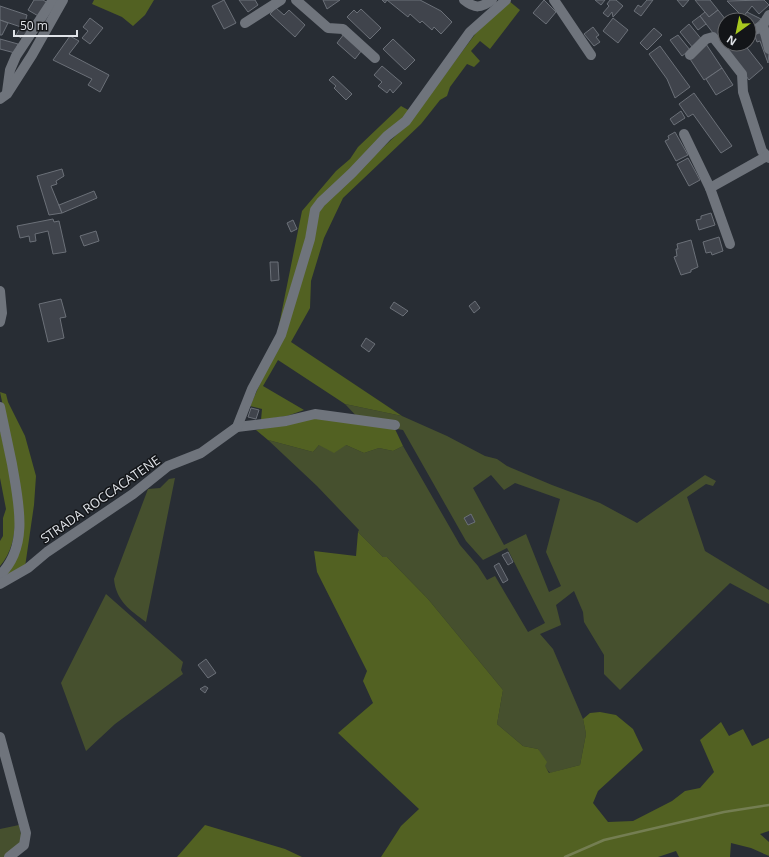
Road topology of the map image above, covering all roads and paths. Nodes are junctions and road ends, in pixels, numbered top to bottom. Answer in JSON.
{"nodes":[{"id":1,"x":52,"y":0,"type":"edge"},
{"id":2,"x":63,"y":0,"type":"edge"},
{"id":3,"x":280,"y":0,"type":"edge"},
{"id":4,"x":296,"y":0,"type":"edge"},
{"id":5,"x":464,"y":0,"type":"edge"},
{"id":6,"x":492,"y":0,"type":"edge"},
{"id":7,"x":506,"y":0,"type":"edge"},
{"id":8,"x":554,"y":0,"type":"edge"},
{"id":9,"x":769,"y":15,"type":"edge"},
{"id":10,"x":245,"y":23,"type":"dead end"},
{"id":11,"x":763,"y":25,"type":"junction"},
{"id":12,"x":757,"y":29,"type":"edge"},
{"id":13,"x":769,"y":49,"type":"edge"},
{"id":14,"x":590,"y":55,"type":"dead end"},
{"id":15,"x":690,"y":55,"type":"dead end"},
{"id":16,"x":375,"y":58,"type":"dead end"},
{"id":17,"x":3,"y":96,"type":"edge"},
{"id":18,"x":684,"y":134,"type":"dead end"},
{"id":19,"x":768,"y":157,"type":"edge"},
{"id":20,"x":710,"y":188,"type":"junction"},
{"id":21,"x":730,"y":244,"type":"dead end"},
{"id":22,"x":0,"y":291,"type":"edge"},
{"id":23,"x":0,"y":322,"type":"edge"},
{"id":24,"x":0,"y":407,"type":"edge"},
{"id":25,"x":395,"y":425,"type":"dead end"},
{"id":26,"x":237,"y":427,"type":"junction"},
{"id":27,"x":0,"y":575,"type":"edge"},
{"id":28,"x":0,"y":584,"type":"edge"},
{"id":29,"x":0,"y":737,"type":"edge"},
{"id":30,"x":9,"y":857,"type":"edge"}],
"edges":[{"from":1,"to":17,"type":"street"},
{"from":2,"to":17,"type":"street"},
{"from":3,"to":10,"type":"street"},
{"from":4,"to":16,"type":"street"},
{"from":5,"to":6,"type":"street"},
{"from":7,"to":26,"type":"street"},
{"from":8,"to":14,"type":"street"},
{"from":9,"to":11,"type":"street"},
{"from":11,"to":12,"type":"street"},
{"from":11,"to":13,"type":"street"},
{"from":15,"to":19,"type":"street"},
{"from":18,"to":20,"type":"street"},
{"from":19,"to":20,"type":"street"},
{"from":20,"to":21,"type":"street"},
{"from":22,"to":23,"type":"street"},
{"from":24,"to":27,"type":"street"},
{"from":25,"to":26,"type":"street","name":"STRADA ROCCACATENE"},
{"from":26,"to":28,"type":"street","name":"STRADA ROCCACATENE"},
{"from":29,"to":30,"type":"street"}]}
